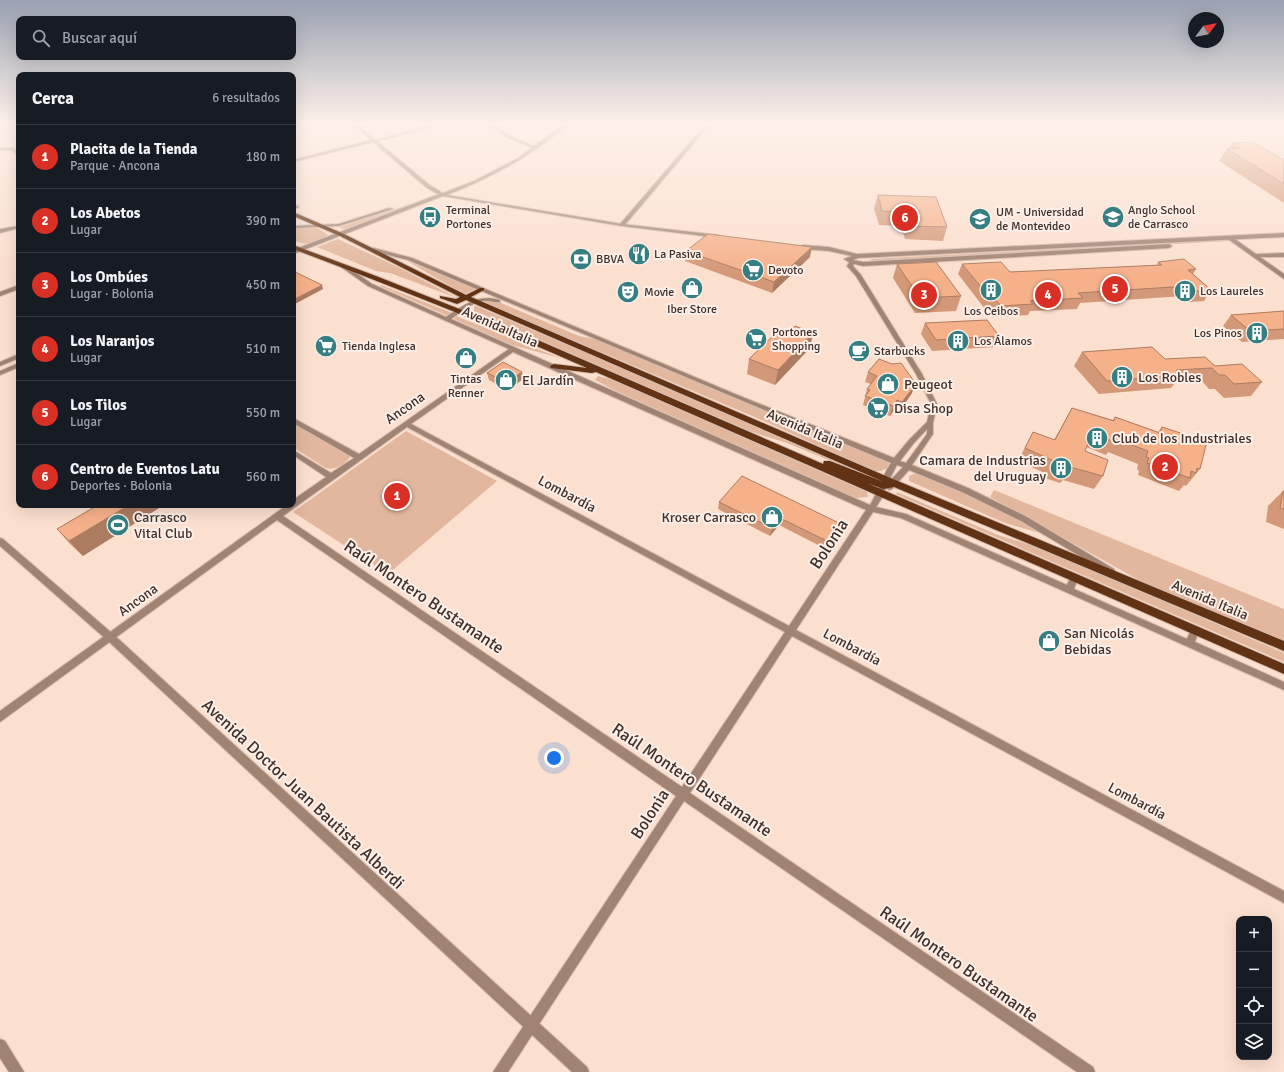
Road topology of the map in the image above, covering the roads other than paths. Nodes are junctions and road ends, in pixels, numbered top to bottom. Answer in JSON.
{"nodes":[{"id":1,"x":413,"y":174,"type":"edge"},
{"id":2,"x":489,"y":174,"type":"edge"},
{"id":3,"x":665,"y":174,"type":"edge"},
{"id":4,"x":479,"y":179,"type":"junction"},
{"id":5,"x":462,"y":188,"type":"junction"},
{"id":6,"x":441,"y":194,"type":"junction"},
{"id":7,"x":468,"y":200,"type":"junction"},
{"id":8,"x":296,"y":215,"type":"edge"},
{"id":9,"x":622,"y":225,"type":"junction"},
{"id":10,"x":323,"y":226,"type":"junction"},
{"id":11,"x":16,"y":227,"type":"edge"},
{"id":12,"x":296,"y":227,"type":"edge"},
{"id":13,"x":0,"y":231,"type":"edge"},
{"id":14,"x":342,"y":234,"type":"junction"},
{"id":15,"x":1284,"y":235,"type":"edge"},
{"id":16,"x":724,"y":237,"type":"edge"},
{"id":17,"x":1247,"y":237,"type":"junction"},
{"id":18,"x":1230,"y":238,"type":"junction"},
{"id":19,"x":1236,"y":242,"type":"junction"},
{"id":20,"x":795,"y":246,"type":"edge"},
{"id":21,"x":829,"y":249,"type":"junction"},
{"id":22,"x":374,"y":250,"type":"junction"},
{"id":23,"x":296,"y":251,"type":"edge"},
{"id":24,"x":1284,"y":255,"type":"edge"},
{"id":25,"x":1256,"y":256,"type":"junction"},
{"id":26,"x":859,"y":257,"type":"junction"},
{"id":27,"x":851,"y":262,"type":"junction"},
{"id":28,"x":862,"y":264,"type":"junction"},
{"id":29,"x":344,"y":266,"type":"junction"},
{"id":30,"x":858,"y":275,"type":"junction"},
{"id":31,"x":374,"y":277,"type":"junction"},
{"id":32,"x":1284,"y":277,"type":"edge"},
{"id":33,"x":16,"y":288,"type":"edge"},
{"id":34,"x":482,"y":289,"type":"junction"},
{"id":35,"x":0,"y":294,"type":"edge"},
{"id":36,"x":466,"y":298,"type":"junction"},
{"id":37,"x":475,"y":302,"type":"junction"},
{"id":38,"x":460,"y":311,"type":"junction"},
{"id":39,"x":447,"y":319,"type":"junction"},
{"id":40,"x":590,"y":335,"type":"junction"},
{"id":41,"x":513,"y":349,"type":"junction"},
{"id":42,"x":16,"y":357,"type":"edge"},
{"id":43,"x":0,"y":364,"type":"edge"},
{"id":44,"x":16,"y":366,"type":"edge"},
{"id":45,"x":554,"y":366,"type":"junction"},
{"id":46,"x":602,"y":372,"type":"junction"},
{"id":47,"x":0,"y":373,"type":"edge"},
{"id":48,"x":296,"y":422,"type":"edge"},
{"id":49,"x":930,"y":423,"type":"junction"},
{"id":50,"x":406,"y":424,"type":"junction"},
{"id":51,"x":296,"y":454,"type":"edge"},
{"id":52,"x":358,"y":457,"type":"junction"},
{"id":53,"x":897,"y":461,"type":"junction"},
{"id":54,"x":908,"y":466,"type":"junction"},
{"id":55,"x":330,"y":476,"type":"junction"},
{"id":56,"x":895,"y":483,"type":"junction"},
{"id":57,"x":883,"y":486,"type":"junction"},
{"id":58,"x":296,"y":502,"type":"edge"},
{"id":59,"x":288,"y":508,"type":"edge"},
{"id":60,"x":871,"y":509,"type":"junction"},
{"id":61,"x":277,"y":516,"type":"junction"},
{"id":62,"x":1018,"y":534,"type":"junction"},
{"id":63,"x":0,"y":541,"type":"edge"},
{"id":64,"x":1074,"y":578,"type":"junction"},
{"id":65,"x":1126,"y":580,"type":"junction"},
{"id":66,"x":1069,"y":591,"type":"junction"},
{"id":67,"x":791,"y":630,"type":"junction"},
{"id":68,"x":1194,"y":630,"type":"junction"},
{"id":69,"x":110,"y":637,"type":"junction"},
{"id":70,"x":1190,"y":644,"type":"junction"},
{"id":71,"x":1284,"y":646,"type":"edge"},
{"id":72,"x":1284,"y":669,"type":"edge"},
{"id":73,"x":1284,"y":686,"type":"edge"},
{"id":74,"x":0,"y":717,"type":"edge"},
{"id":75,"x":682,"y":793,"type":"junction"},
{"id":76,"x":1284,"y":897,"type":"edge"},
{"id":77,"x":531,"y":1025,"type":"junction"},
{"id":78,"x":0,"y":1046,"type":"edge"},
{"id":79,"x":17,"y":1072,"type":"edge"},
{"id":80,"x":500,"y":1072,"type":"edge"},
{"id":81,"x":582,"y":1072,"type":"edge"},
{"id":82,"x":1088,"y":1072,"type":"edge"}],
"edges":[{"from":1,"to":6,"type":"street"},
{"from":2,"to":4,"type":"street"},
{"from":3,"to":9,"type":"street"},
{"from":4,"to":5,"type":"street"},
{"from":4,"to":6,"type":"street"},
{"from":5,"to":6,"type":"street"},
{"from":5,"to":7,"type":"street"},
{"from":6,"to":7,"type":"street"},
{"from":6,"to":10,"type":"street"},
{"from":6,"to":14,"type":"street"},
{"from":7,"to":9,"type":"street"},
{"from":8,"to":10,"type":"main road","name":"Avenida Italia"},
{"from":9,"to":16,"type":"street"},
{"from":10,"to":12,"type":"street"},
{"from":10,"to":14,"type":"main road","name":"Avenida Italia"},
{"from":11,"to":13,"type":"street"},
{"from":14,"to":22,"type":"main road","name":"Avenida Italia"},
{"from":14,"to":23,"type":"street"},
{"from":15,"to":17,"type":"street"},
{"from":17,"to":18,"type":"street"},
{"from":17,"to":19,"type":"street"},
{"from":18,"to":19,"type":"street"},
{"from":18,"to":26,"type":"street"},
{"from":19,"to":25,"type":"street"},
{"from":19,"to":28,"type":"street"},
{"from":20,"to":21,"type":"street"},
{"from":21,"to":26,"type":"street"},
{"from":21,"to":27,"type":"street"},
{"from":22,"to":34,"type":"street","name":"Avenida Italia"},
{"from":22,"to":36,"type":"main road","name":"Avenida Italia"},
{"from":23,"to":29,"type":"main road","name":"Avenida Italia"},
{"from":24,"to":25,"type":"street"},
{"from":25,"to":32,"type":"street"},
{"from":26,"to":27,"type":"street"},
{"from":26,"to":28,"type":"street"},
{"from":27,"to":28,"type":"street"},
{"from":27,"to":30,"type":"street"},
{"from":28,"to":30,"type":"street"},
{"from":29,"to":31,"type":"main road","name":"Avenida Italia"},
{"from":29,"to":39,"type":"street","name":"Avenida Italia"},
{"from":30,"to":49,"type":"street"},
{"from":31,"to":36,"type":"main road"},
{"from":31,"to":38,"type":"main road","name":"Avenida Italia"},
{"from":33,"to":35,"type":"street"},
{"from":34,"to":36,"type":"main road"},
{"from":34,"to":40,"type":"street","name":"Avenida Italia"},
{"from":36,"to":37,"type":"main road","name":"Avenida Italia"},
{"from":37,"to":38,"type":"street","name":"Avenida Italia"},
{"from":37,"to":40,"type":"street","name":"Avenida Italia"},
{"from":37,"to":57,"type":"main road","name":"Avenida Italia"},
{"from":38,"to":39,"type":"street","name":"Avenida Italia"},
{"from":38,"to":46,"type":"main road","name":"Avenida Italia"},
{"from":39,"to":41,"type":"street","name":"Avenida Italia"},
{"from":40,"to":53,"type":"street","name":"Avenida Italia"},
{"from":41,"to":45,"type":"street","name":"Avenida Italia"},
{"from":41,"to":50,"type":"street","name":"Ancona"},
{"from":42,"to":43,"type":"street"},
{"from":44,"to":47,"type":"street"},
{"from":45,"to":46,"type":"main road"},
{"from":45,"to":60,"type":"street","name":"Avenida Italia"},
{"from":46,"to":57,"type":"main road","name":"Avenida Italia"},
{"from":48,"to":52,"type":"street"},
{"from":49,"to":53,"type":"street","name":"Bolonia"},
{"from":49,"to":54,"type":"street"},
{"from":50,"to":52,"type":"street","name":"Ancona"},
{"from":50,"to":67,"type":"street","name":"Lombardía"},
{"from":51,"to":55,"type":"street"},
{"from":52,"to":55,"type":"street","name":"Ancona"},
{"from":53,"to":54,"type":"street","name":"Avenida Italia"},
{"from":53,"to":57,"type":"street","name":"Bolonia"},
{"from":54,"to":56,"type":"street"},
{"from":54,"to":65,"type":"street","name":"Avenida Italia"},
{"from":55,"to":58,"type":"street","name":"Ancona"},
{"from":56,"to":57,"type":"main road"},
{"from":56,"to":62,"type":"main road","name":"Avenida Italia"},
{"from":57,"to":60,"type":"street","name":"Bolonia"},
{"from":57,"to":62,"type":"main road"},
{"from":57,"to":64,"type":"main road","name":"Avenida Italia"},
{"from":59,"to":61,"type":"street","name":"Ancona"},
{"from":60,"to":66,"type":"street","name":"Avenida Italia"},
{"from":60,"to":67,"type":"street","name":"Bolonia"},
{"from":61,"to":69,"type":"street","name":"Ancona"},
{"from":61,"to":75,"type":"street","name":"Raúl Montero Bustamante"},
{"from":62,"to":65,"type":"main road","name":"Avenida Italia"},
{"from":63,"to":69,"type":"street","name":"Avenida Doctor Juan Bautista Alberdi"},
{"from":64,"to":66,"type":"street"},
{"from":64,"to":68,"type":"main road","name":"Avenida Italia"},
{"from":65,"to":71,"type":"main road","name":"Avenida Italia"},
{"from":66,"to":70,"type":"street","name":"Avenida Italia"},
{"from":67,"to":75,"type":"street","name":"Bolonia"},
{"from":67,"to":76,"type":"street","name":"Lombardía"},
{"from":68,"to":70,"type":"street"},
{"from":68,"to":72,"type":"main road","name":"Avenida Italia"},
{"from":69,"to":74,"type":"street","name":"Ancona"},
{"from":69,"to":77,"type":"street","name":"Avenida Doctor Juan Bautista Alberdi"},
{"from":70,"to":73,"type":"street","name":"Avenida Italia"},
{"from":75,"to":77,"type":"street","name":"Bolonia"},
{"from":75,"to":82,"type":"street","name":"Raúl Montero Bustamante"},
{"from":77,"to":80,"type":"street","name":"Bolonia"},
{"from":77,"to":81,"type":"street","name":"Avenida Doctor Juan Bautista Alberdi"},
{"from":78,"to":79,"type":"street"}]}
